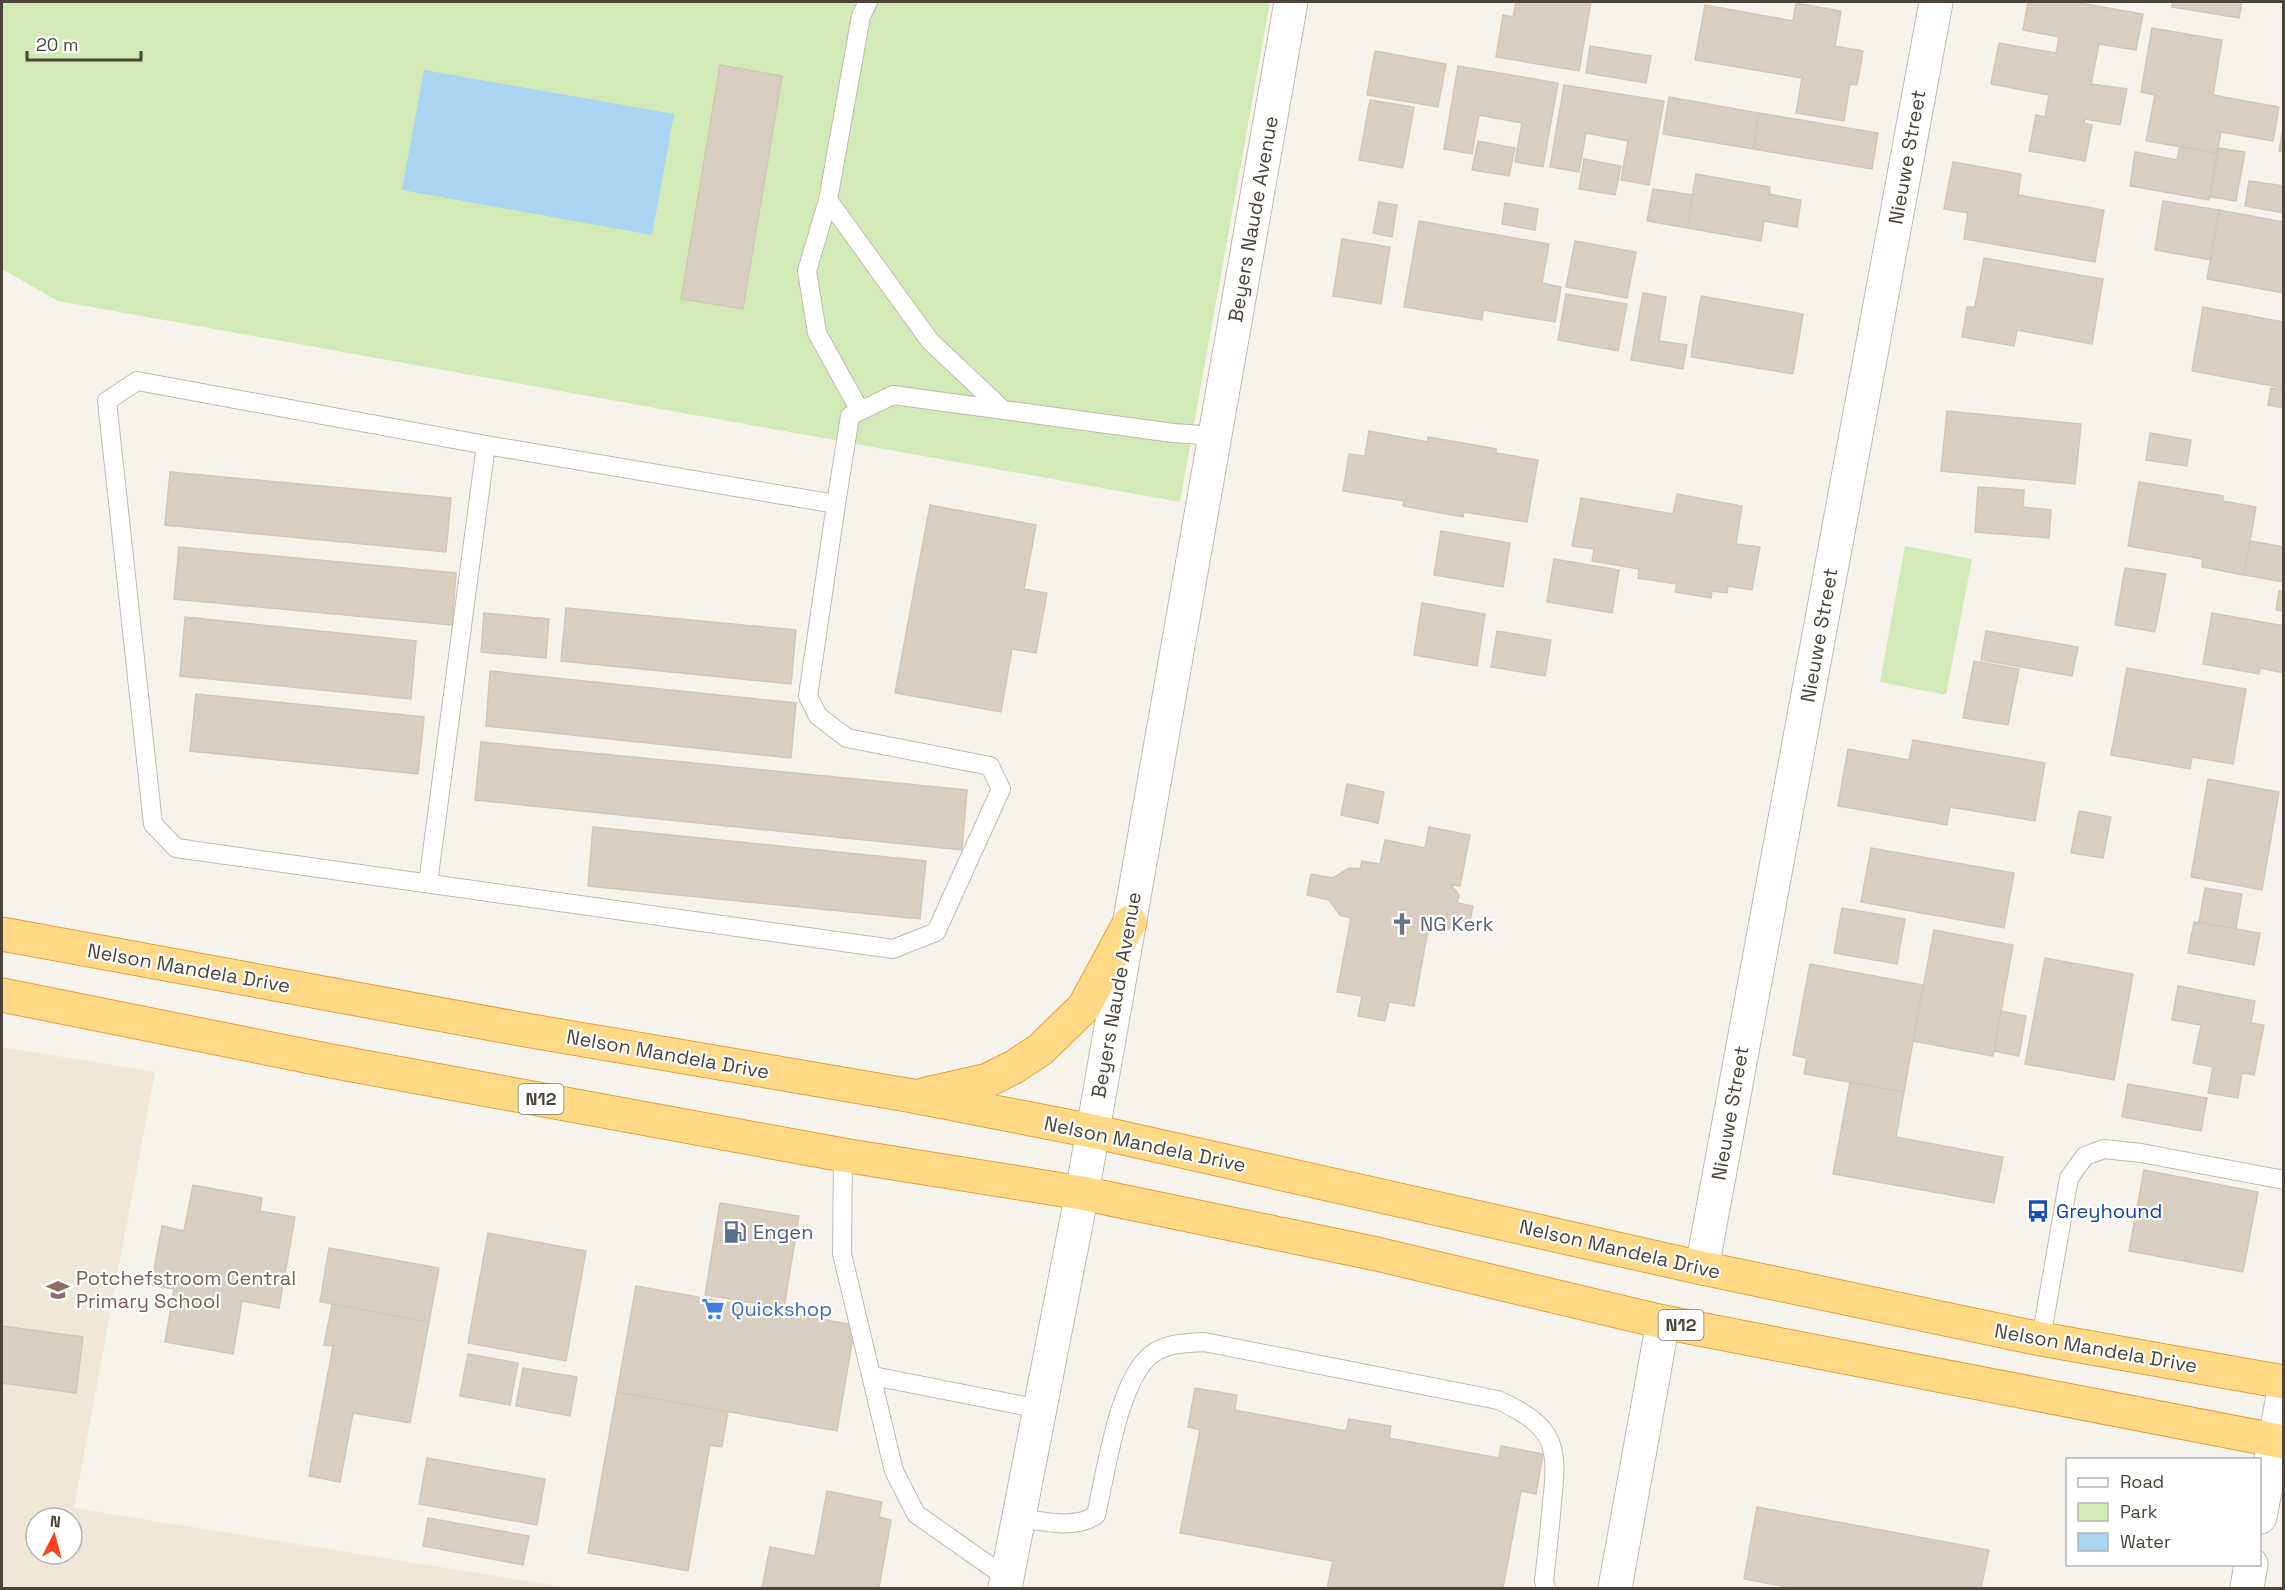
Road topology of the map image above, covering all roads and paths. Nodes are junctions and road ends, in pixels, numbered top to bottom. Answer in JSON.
{"nodes":[{"id":1,"x":868,"y":2,"type":"edge"},
{"id":2,"x":1291,"y":2,"type":"edge"},
{"id":3,"x":1936,"y":2,"type":"edge"},
{"id":4,"x":828,"y":200,"type":"junction"},
{"id":5,"x":1002,"y":409,"type":"junction"},
{"id":6,"x":855,"y":414,"type":"junction"},
{"id":7,"x":1216,"y":436,"type":"junction"},
{"id":8,"x":486,"y":445,"type":"junction"},
{"id":9,"x":836,"y":504,"type":"junction"},
{"id":10,"x":428,"y":883,"type":"junction"},
{"id":11,"x":1130,"y":922,"type":"junction"},
{"id":12,"x":2,"y":934,"type":"edge"},
{"id":13,"x":2,"y":994,"type":"edge"},
{"id":14,"x":913,"y":1096,"type":"junction"},
{"id":15,"x":1092,"y":1131,"type":"junction"},
{"id":16,"x":843,"y":1155,"type":"junction"},
{"id":17,"x":2283,"y":1180,"type":"edge"},
{"id":18,"x":1082,"y":1193,"type":"junction"},
{"id":19,"x":1702,"y":1268,"type":"junction"},
{"id":20,"x":1663,"y":1322,"type":"junction"},
{"id":21,"x":2041,"y":1339,"type":"junction"},
{"id":22,"x":873,"y":1376,"type":"junction"},
{"id":23,"x":2283,"y":1382,"type":"edge"},
{"id":24,"x":2283,"y":1391,"type":"edge"},
{"id":25,"x":1041,"y":1409,"type":"junction"},
{"id":26,"x":2278,"y":1441,"type":"edge"},
{"id":27,"x":2261,"y":1509,"type":"edge"},
{"id":28,"x":1018,"y":1518,"type":"junction"},
{"id":29,"x":2251,"y":1566,"type":"edge"},
{"id":30,"x":1006,"y":1583,"type":"edge"},
{"id":31,"x":1546,"y":1588,"type":"edge"},
{"id":32,"x":1615,"y":1588,"type":"edge"},
{"id":33,"x":2247,"y":1588,"type":"edge"}],
"edges":[{"from":1,"to":4,"type":"lane"},
{"from":2,"to":7,"type":"street","name":"Beyers Naude Avenue"},
{"from":3,"to":19,"type":"street","name":"Nieuwe Street"},
{"from":4,"to":5,"type":"lane"},
{"from":4,"to":6,"type":"lane"},
{"from":5,"to":6,"type":"lane"},
{"from":5,"to":7,"type":"lane"},
{"from":6,"to":9,"type":"lane"},
{"from":7,"to":11,"type":"street","name":"Beyers Naude Avenue"},
{"from":8,"to":9,"type":"lane"},
{"from":8,"to":10,"type":"lane"},
{"from":8,"to":10,"type":"lane"},
{"from":9,"to":10,"type":"lane"},
{"from":11,"to":14,"type":"highway"},
{"from":11,"to":15,"type":"street","name":"Beyers Naude Avenue"},
{"from":12,"to":14,"type":"highway","name":"Nelson Mandela Drive"},
{"from":13,"to":16,"type":"highway","number":"N12"},
{"from":14,"to":15,"type":"highway","name":"Nelson Mandela Drive"},
{"from":15,"to":18,"type":"street","name":"Beyers Naude Avenue"},
{"from":15,"to":19,"type":"highway","name":"Nelson Mandela Drive"},
{"from":16,"to":18,"type":"highway","number":"N12"},
{"from":16,"to":22,"type":"lane"},
{"from":17,"to":21,"type":"lane"},
{"from":18,"to":20,"type":"highway","number":"N12"},
{"from":18,"to":25,"type":"street","name":"Beyers Naude Avenue"},
{"from":19,"to":21,"type":"highway","name":"Nelson Mandela Drive"},
{"from":20,"to":26,"type":"highway","number":"N12"},
{"from":20,"to":32,"type":"street"},
{"from":21,"to":23,"type":"highway","name":"Nelson Mandela Drive"},
{"from":22,"to":25,"type":"lane"},
{"from":22,"to":30,"type":"lane"},
{"from":24,"to":26,"type":"street"},
{"from":25,"to":28,"type":"street","name":"Beyers Naude Avenue"},
{"from":26,"to":27,"type":"street"},
{"from":28,"to":30,"type":"street","name":"Beyers Naude Avenue"},
{"from":28,"to":31,"type":"lane"},
{"from":29,"to":33,"type":"street"}]}
